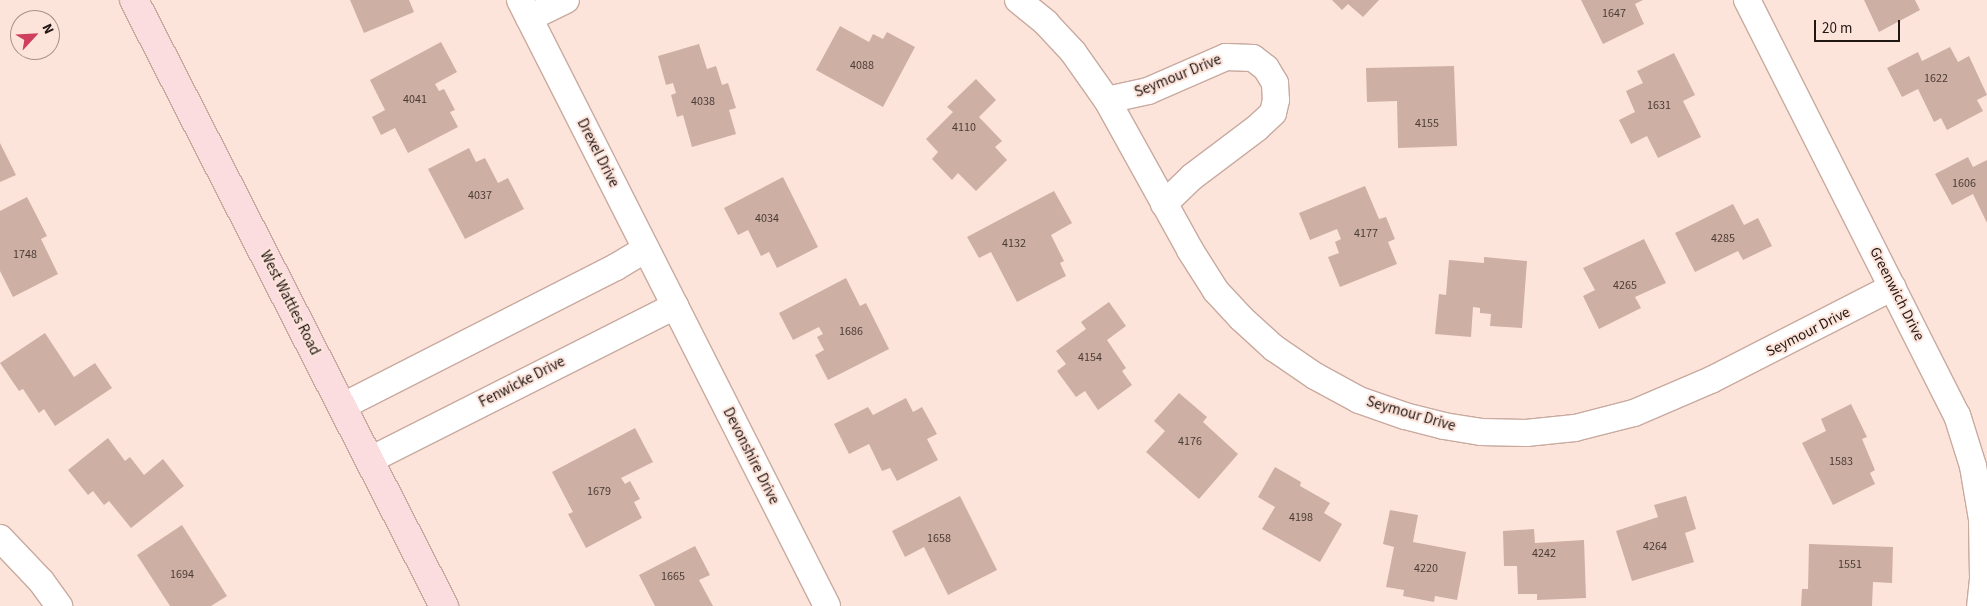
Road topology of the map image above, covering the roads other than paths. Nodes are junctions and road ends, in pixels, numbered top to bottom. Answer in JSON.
{"nodes":[{"id":1,"x":134,"y":0,"type":"edge"},
{"id":2,"x":566,"y":0,"type":"edge"},
{"id":3,"x":1018,"y":0,"type":"edge"},
{"id":4,"x":1747,"y":0,"type":"edge"},
{"id":5,"x":525,"y":9,"type":"edge"},
{"id":6,"x":1107,"y":100,"type":"junction"},
{"id":7,"x":1164,"y":204,"type":"junction"},
{"id":8,"x":646,"y":249,"type":"junction"},
{"id":9,"x":1893,"y":287,"type":"junction"},
{"id":10,"x":675,"y":306,"type":"junction"},
{"id":11,"x":343,"y":406,"type":"junction"},
{"id":12,"x":370,"y":460,"type":"junction"},
{"id":13,"x":0,"y":538,"type":"edge"},
{"id":14,"x":58,"y":606,"type":"edge"},
{"id":15,"x":444,"y":606,"type":"edge"},
{"id":16,"x":827,"y":606,"type":"edge"},
{"id":17,"x":1980,"y":606,"type":"edge"}],
"edges":[{"from":1,"to":11,"type":"street","name":"West Wattles Road"},
{"from":2,"to":5,"type":"street"},
{"from":3,"to":6,"type":"street","name":"Seymour Drive"},
{"from":4,"to":9,"type":"street","name":"Greenwich Drive"},
{"from":5,"to":8,"type":"street","name":"Drexel Drive"},
{"from":6,"to":7,"type":"street","name":"Seymour Drive"},
{"from":6,"to":7,"type":"street","name":"Seymour Drive"},
{"from":7,"to":9,"type":"street","name":"Seymour Drive"},
{"from":8,"to":10,"type":"street","name":"Drexel Drive"},
{"from":8,"to":11,"type":"street"},
{"from":9,"to":17,"type":"street","name":"Greenwich Drive"},
{"from":10,"to":12,"type":"street","name":"Fenwicke Drive"},
{"from":10,"to":16,"type":"street","name":"Devonshire Drive"},
{"from":11,"to":12,"type":"street","name":"West Wattles Road"},
{"from":12,"to":15,"type":"street","name":"West Wattles Road"},
{"from":13,"to":14,"type":"street"}]}
